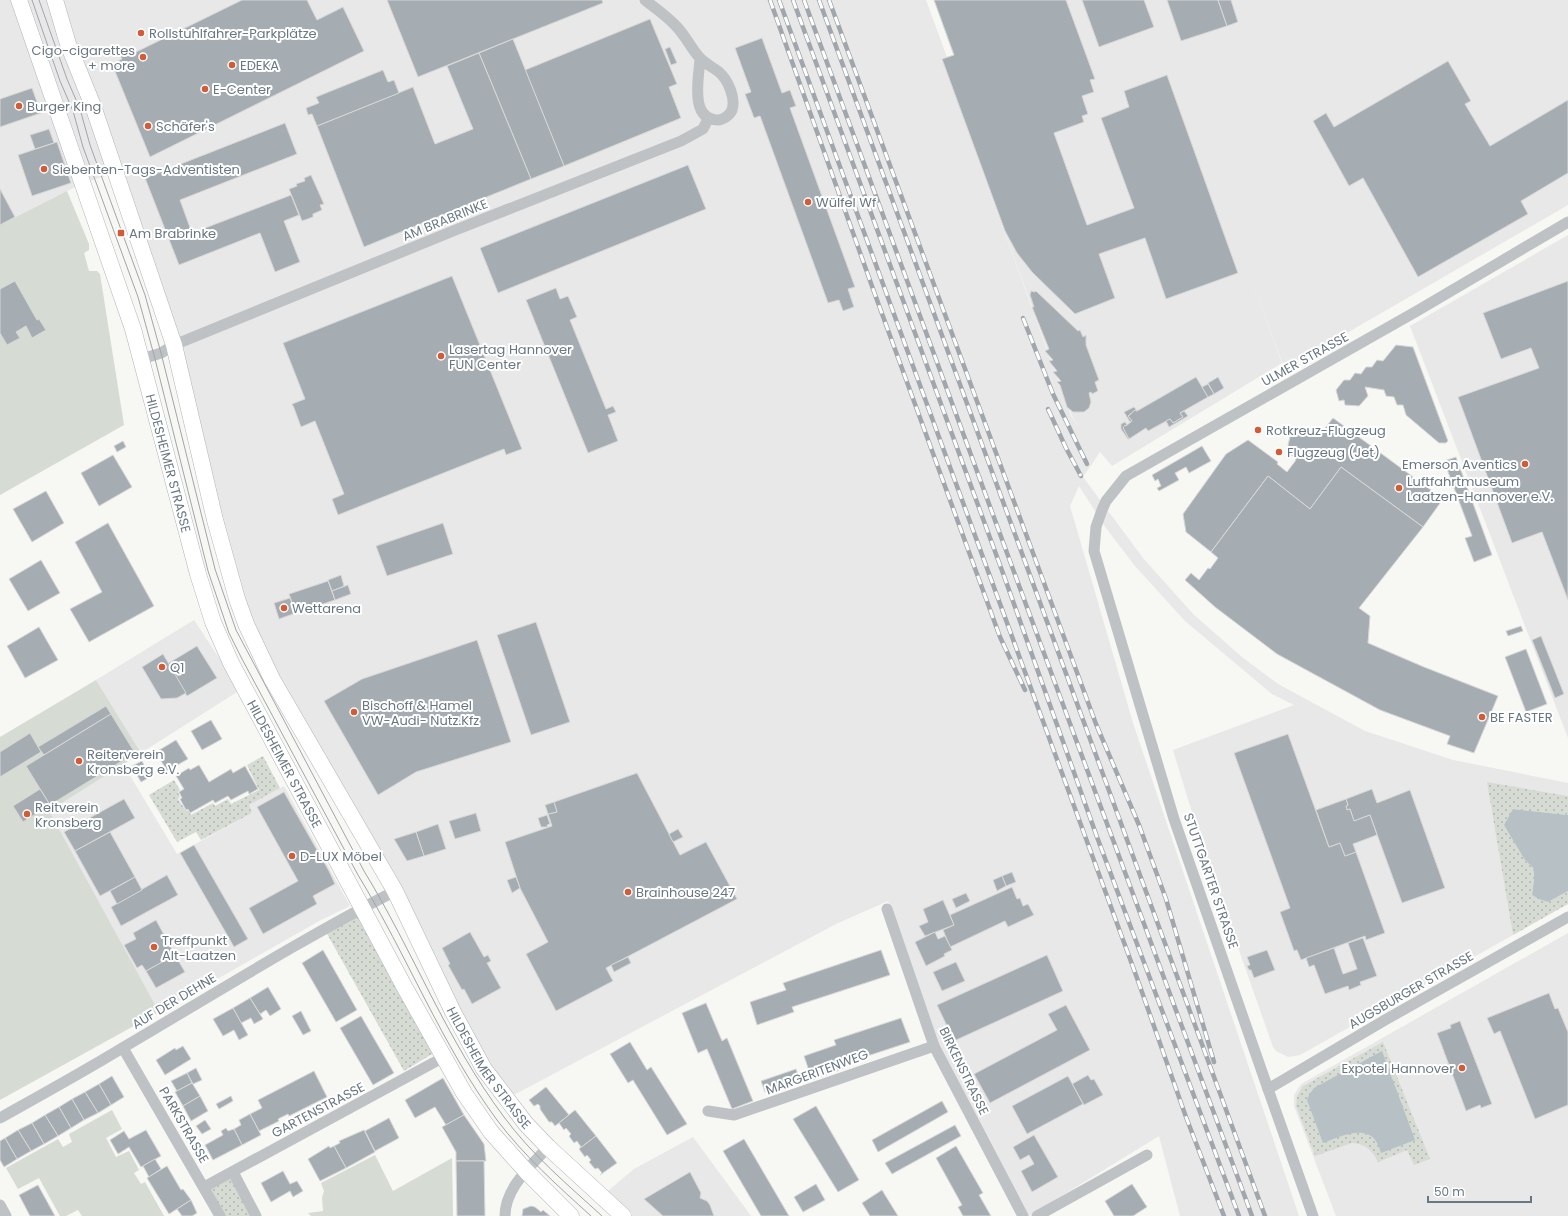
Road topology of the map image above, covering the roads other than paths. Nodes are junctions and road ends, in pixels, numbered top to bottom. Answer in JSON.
{"nodes":[{"id":1,"x":19,"y":0,"type":"edge"},
{"id":2,"x":55,"y":0,"type":"edge"},
{"id":3,"x":645,"y":0,"type":"edge"},
{"id":4,"x":700,"y":59,"type":"junction"},
{"id":5,"x":708,"y":118,"type":"junction"},
{"id":6,"x":1568,"y":222,"type":"edge"},
{"id":7,"x":174,"y":345,"type":"junction"},
{"id":8,"x":142,"y":359,"type":"junction"},
{"id":9,"x":1094,"y":551,"type":"joint"},
{"id":10,"x":395,"y":891,"type":"junction"},
{"id":11,"x":362,"y":908,"type":"junction"},
{"id":12,"x":887,"y":909,"type":"dead end"},
{"id":13,"x":1568,"y":917,"type":"edge"},
{"id":14,"x":934,"y":1046,"type":"junction"},
{"id":15,"x":123,"y":1048,"type":"junction"},
{"id":16,"x":444,"y":1056,"type":"junction"},
{"id":17,"x":1268,"y":1090,"type":"junction"},
{"id":18,"x":708,"y":1111,"type":"dead end"},
{"id":19,"x":0,"y":1118,"type":"edge"},
{"id":20,"x":548,"y":1147,"type":"junction"},
{"id":21,"x":1147,"y":1155,"type":"dead end"},
{"id":22,"x":526,"y":1171,"type":"junction"},
{"id":23,"x":233,"y":1172,"type":"junction"},
{"id":24,"x":204,"y":1187,"type":"junction"},
{"id":25,"x":0,"y":1205,"type":"edge"},
{"id":26,"x":6,"y":1216,"type":"edge"},
{"id":27,"x":220,"y":1216,"type":"edge"},
{"id":28,"x":256,"y":1216,"type":"edge"},
{"id":29,"x":505,"y":1216,"type":"edge"},
{"id":30,"x":571,"y":1216,"type":"edge"},
{"id":31,"x":623,"y":1216,"type":"edge"},
{"id":32,"x":1023,"y":1216,"type":"edge"},
{"id":33,"x":1037,"y":1216,"type":"edge"},
{"id":34,"x":1313,"y":1216,"type":"edge"}],
"edges":[{"from":1,"to":8,"type":"main road","name":"HILDESHEIMER STRASSE"},
{"from":2,"to":7,"type":"main road","name":"HILDESHEIMER STRASSE"},
{"from":3,"to":4,"type":"street"},
{"from":4,"to":5,"type":"street"},
{"from":4,"to":5,"type":"street"},
{"from":5,"to":7,"type":"street","name":"AM BRABRINKE"},
{"from":6,"to":9,"type":"street","name":"ULMER STRASSE"},
{"from":7,"to":8,"type":"street","name":"AM BRABRINKE"},
{"from":7,"to":10,"type":"main road","name":"HILDESHEIMER STRASSE"},
{"from":8,"to":11,"type":"main road","name":"HILDESHEIMER STRASSE"},
{"from":9,"to":17,"type":"street","name":"STUTTGARTER STRASSE"},
{"from":10,"to":11,"type":"street"},
{"from":10,"to":20,"type":"main road","name":"HILDESHEIMER STRASSE"},
{"from":11,"to":15,"type":"street","name":"AUF DER DEHNE"},
{"from":11,"to":16,"type":"main road","name":"HILDESHEIMER STRASSE"},
{"from":12,"to":14,"type":"street","name":"BIRKENSTRASSE"},
{"from":13,"to":17,"type":"street","name":"AUGSBURGER STRASSE"},
{"from":14,"to":18,"type":"street","name":"MARGERITENWEG"},
{"from":14,"to":32,"type":"street","name":"BIRKENSTRASSE"},
{"from":15,"to":19,"type":"street","name":"AUF DER DEHNE"},
{"from":15,"to":24,"type":"street","name":"PARKSTRASSE"},
{"from":16,"to":22,"type":"main road","name":"HILDESHEIMER STRASSE"},
{"from":16,"to":23,"type":"street","name":"GARTENSTRASSE"},
{"from":17,"to":34,"type":"street","name":"STUTTGARTER STRASSE"},
{"from":20,"to":22,"type":"street"},
{"from":20,"to":31,"type":"main road","name":"HILDESHEIMER STRASSE"},
{"from":21,"to":33,"type":"street"},
{"from":22,"to":29,"type":"street"},
{"from":22,"to":30,"type":"main road","name":"HILDESHEIMER STRASSE"},
{"from":23,"to":24,"type":"street","name":"GARTENSTRASSE"},
{"from":23,"to":28,"type":"street"},
{"from":24,"to":27,"type":"street","name":"PARKSTRASSE"},
{"from":25,"to":26,"type":"street"}]}
